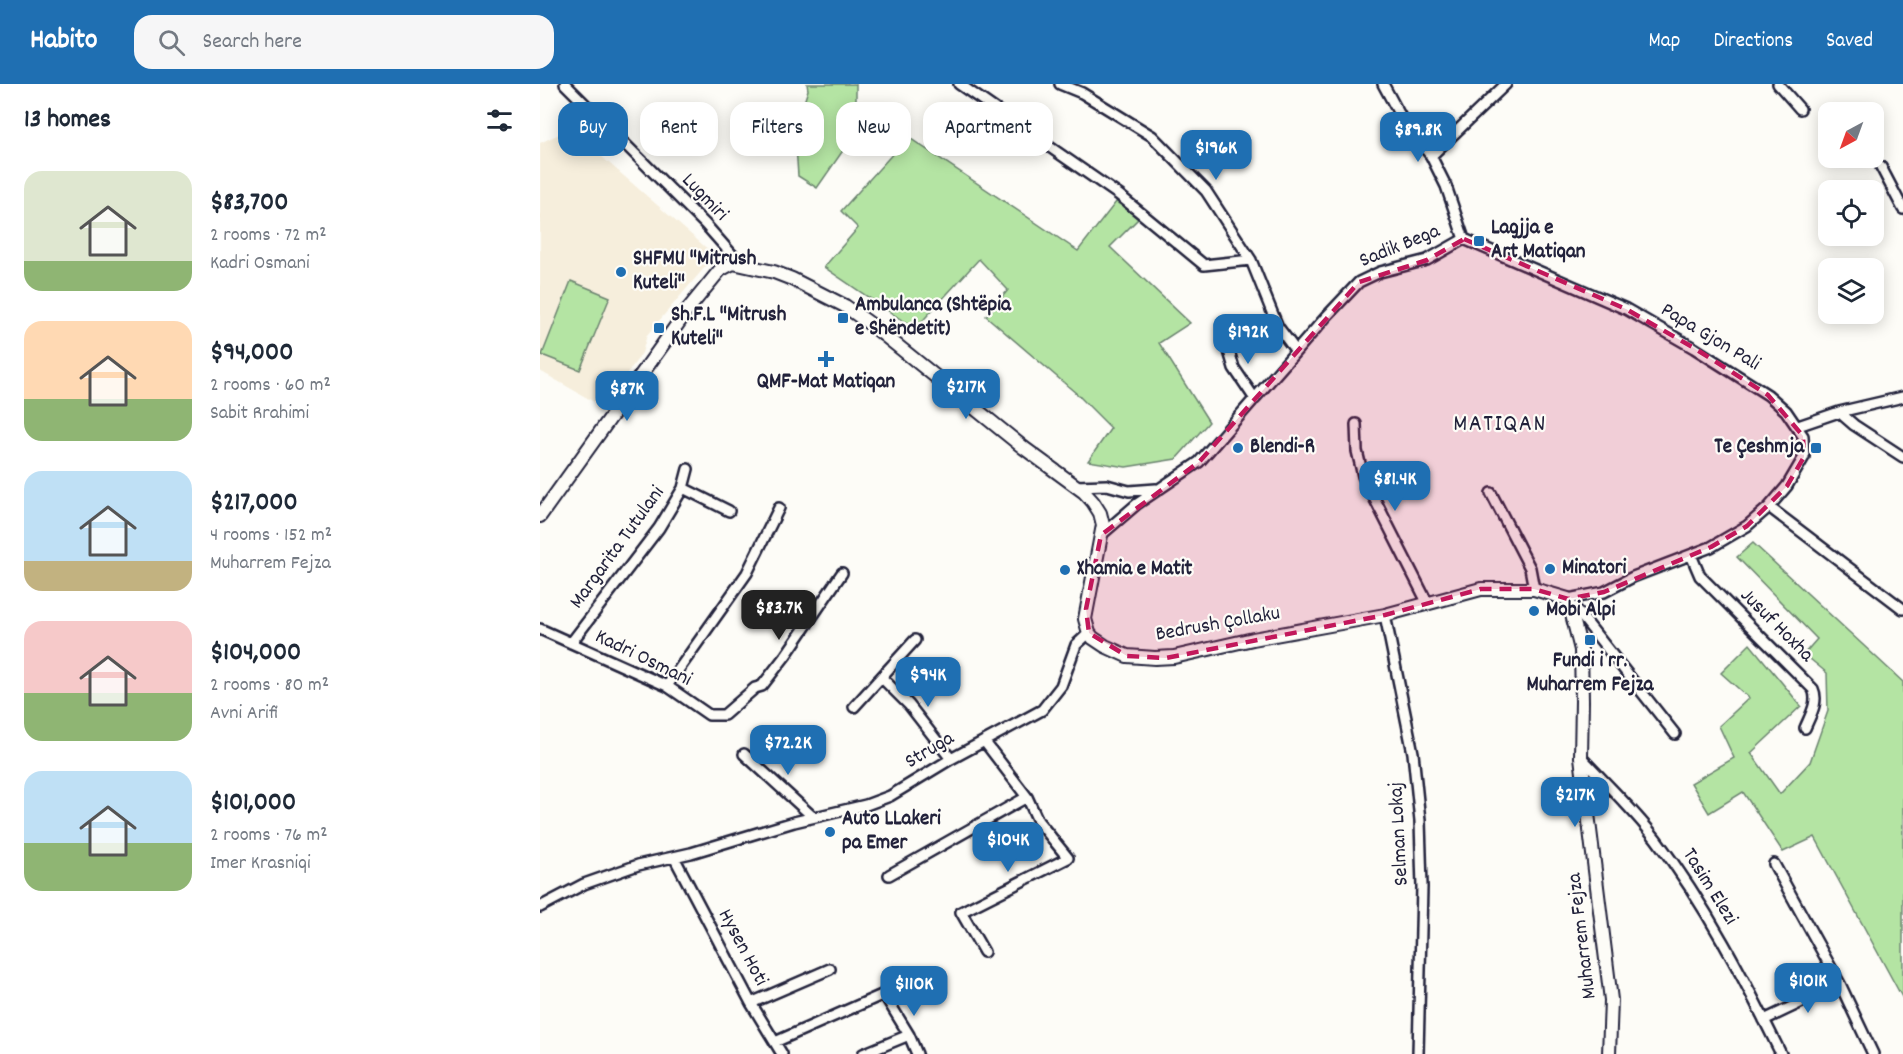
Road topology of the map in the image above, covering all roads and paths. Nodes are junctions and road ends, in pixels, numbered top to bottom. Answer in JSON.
{"nodes":[{"id":1,"x":565,"y":84,"type":"edge"},
{"id":2,"x":959,"y":84,"type":"edge"},
{"id":3,"x":1060,"y":84,"type":"edge"},
{"id":4,"x":1383,"y":84,"type":"edge"},
{"id":5,"x":1506,"y":84,"type":"edge"},
{"id":6,"x":1778,"y":84,"type":"edge"},
{"id":7,"x":1800,"y":109,"type":"dead end"},
{"id":8,"x":1431,"y":156,"type":"junction"},
{"id":9,"x":1882,"y":168,"type":"edge"},
{"id":10,"x":1903,"y":209,"type":"edge"},
{"id":11,"x":1464,"y":239,"type":"junction"},
{"id":12,"x":1251,"y":260,"type":"junction"},
{"id":13,"x":733,"y":263,"type":"junction"},
{"id":14,"x":1226,"y":341,"type":"dead end"},
{"id":15,"x":1296,"y":351,"type":"junction"},
{"id":16,"x":1903,"y":397,"type":"edge"},
{"id":17,"x":1255,"y":399,"type":"junction"},
{"id":18,"x":1839,"y":412,"type":"junction"},
{"id":19,"x":1356,"y":424,"type":"dead end"},
{"id":20,"x":1798,"y":426,"type":"junction"},
{"id":21,"x":1903,"y":457,"type":"edge"},
{"id":22,"x":688,"y":470,"type":"dead end"},
{"id":23,"x":1075,"y":486,"type":"junction"},
{"id":24,"x":683,"y":488,"type":"junction"},
{"id":25,"x":1158,"y":489,"type":"junction"},
{"id":26,"x":1491,"y":493,"type":"dead end"},
{"id":27,"x":1769,"y":507,"type":"junction"},
{"id":28,"x":779,"y":508,"type":"dead end"},
{"id":29,"x":729,"y":511,"type":"dead end"},
{"id":30,"x":540,"y":516,"type":"edge"},
{"id":31,"x":1101,"y":535,"type":"junction"},
{"id":32,"x":1691,"y":555,"type":"junction"},
{"id":33,"x":842,"y":573,"type":"dead end"},
{"id":34,"x":1534,"y":589,"type":"junction"},
{"id":35,"x":1568,"y":599,"type":"junction"},
{"id":36,"x":1427,"y":602,"type":"junction"},
{"id":37,"x":1903,"y":609,"type":"edge"},
{"id":38,"x":1385,"y":615,"type":"junction"},
{"id":39,"x":540,"y":629,"type":"edge"},
{"id":40,"x":1089,"y":633,"type":"junction"},
{"id":41,"x":915,"y":640,"type":"dead end"},
{"id":42,"x":570,"y":643,"type":"junction"},
{"id":43,"x":882,"y":678,"type":"junction"},
{"id":44,"x":668,"y":686,"type":"junction"},
{"id":45,"x":854,"y":707,"type":"dead end"},
{"id":46,"x":1805,"y":728,"type":"dead end"},
{"id":47,"x":1675,"y":734,"type":"dead end"},
{"id":48,"x":984,"y":741,"type":"junction"},
{"id":49,"x":744,"y":754,"type":"dead end"},
{"id":50,"x":1581,"y":757,"type":"junction"},
{"id":51,"x":951,"y":759,"type":"junction"},
{"id":52,"x":1027,"y":796,"type":"junction"},
{"id":53,"x":813,"y":817,"type":"junction"},
{"id":54,"x":674,"y":857,"type":"junction"},
{"id":55,"x":1774,"y":864,"type":"dead end"},
{"id":56,"x":889,"y":875,"type":"dead end"},
{"id":57,"x":540,"y":907,"type":"edge"},
{"id":58,"x":984,"y":952,"type":"dead end"},
{"id":59,"x":830,"y":969,"type":"dead end"},
{"id":60,"x":1840,"y":984,"type":"junction"},
{"id":61,"x":751,"y":1003,"type":"junction"},
{"id":62,"x":1764,"y":1020,"type":"junction"},
{"id":63,"x":909,"y":1035,"type":"junction"},
{"id":64,"x":775,"y":1042,"type":"junction"},
{"id":65,"x":782,"y":1054,"type":"edge"},
{"id":66,"x":863,"y":1054,"type":"edge"},
{"id":67,"x":916,"y":1054,"type":"edge"},
{"id":68,"x":1418,"y":1054,"type":"edge"},
{"id":69,"x":1609,"y":1054,"type":"edge"},
{"id":70,"x":1781,"y":1054,"type":"edge"},
{"id":71,"x":1873,"y":1054,"type":"edge"}],
"edges":[{"from":1,"to":13,"type":"street","name":"Lugmiri"},
{"from":2,"to":12,"type":"street"},
{"from":3,"to":12,"type":"street"},
{"from":4,"to":8,"type":"street"},
{"from":5,"to":8,"type":"street"},
{"from":6,"to":7,"type":"street"},
{"from":8,"to":11,"type":"street"},
{"from":9,"to":10,"type":"street"},
{"from":11,"to":15,"type":"street","name":"Sadik Bega"},
{"from":11,"to":20,"type":"street","name":"Papa Gjon Pali"},
{"from":12,"to":15,"type":"street"},
{"from":13,"to":23,"type":"street"},
{"from":13,"to":30,"type":"street"},
{"from":14,"to":17,"type":"street"},
{"from":15,"to":17,"type":"street","name":"Sadik Bega"},
{"from":16,"to":18,"type":"street"},
{"from":17,"to":25,"type":"street","name":"Sadik Bega"},
{"from":18,"to":20,"type":"street"},
{"from":18,"to":21,"type":"street"},
{"from":19,"to":36,"type":"street"},
{"from":20,"to":27,"type":"street"},
{"from":22,"to":24,"type":"street","name":"Margarita Tutulani"},
{"from":23,"to":25,"type":"street"},
{"from":23,"to":31,"type":"street"},
{"from":24,"to":29,"type":"street"},
{"from":24,"to":42,"type":"street","name":"Margarita Tutulani"},
{"from":25,"to":31,"type":"street","name":"Sadik Bega"},
{"from":26,"to":34,"type":"street"},
{"from":27,"to":32,"type":"street"},
{"from":27,"to":37,"type":"street"},
{"from":28,"to":44,"type":"street"},
{"from":31,"to":40,"type":"street"},
{"from":32,"to":35,"type":"street"},
{"from":32,"to":46,"type":"street","name":"Jusuf Hoxha"},
{"from":33,"to":44,"type":"street","name":"Kadri Osmani"},
{"from":34,"to":35,"type":"street","name":"Bedrush Çollaku"},
{"from":34,"to":36,"type":"street","name":"Bedrush Çollaku"},
{"from":35,"to":47,"type":"street"},
{"from":35,"to":50,"type":"street","name":"Muharrem Fejza"},
{"from":36,"to":38,"type":"street","name":"Bedrush Çollaku"},
{"from":38,"to":40,"type":"street","name":"Bedrush Çollaku"},
{"from":38,"to":68,"type":"street","name":"Selman Lokaj"},
{"from":39,"to":42,"type":"street","name":"Kadri Osmani"},
{"from":40,"to":48,"type":"street","name":"Struga"},
{"from":41,"to":43,"type":"street"},
{"from":42,"to":44,"type":"street","name":"Kadri Osmani"},
{"from":43,"to":45,"type":"street"},
{"from":43,"to":51,"type":"street"},
{"from":48,"to":51,"type":"street","name":"Struga"},
{"from":48,"to":52,"type":"street"},
{"from":49,"to":53,"type":"street"},
{"from":50,"to":62,"type":"street","name":"Tasim Elezi"},
{"from":50,"to":69,"type":"street","name":"Muharrem Fejza"},
{"from":51,"to":53,"type":"street","name":"Struga"},
{"from":52,"to":56,"type":"street"},
{"from":52,"to":58,"type":"street"},
{"from":53,"to":54,"type":"street","name":"Struga"},
{"from":54,"to":57,"type":"street","name":"Struga"},
{"from":54,"to":61,"type":"street","name":"Hysen Hoti"},
{"from":55,"to":60,"type":"street"},
{"from":59,"to":61,"type":"street"},
{"from":60,"to":62,"type":"street"},
{"from":60,"to":71,"type":"street"},
{"from":61,"to":64,"type":"street","name":"Hysen Hoti"},
{"from":62,"to":70,"type":"street","name":"Tasim Elezi"},
{"from":63,"to":64,"type":"street"},
{"from":63,"to":66,"type":"street"},
{"from":63,"to":67,"type":"street"},
{"from":64,"to":65,"type":"street","name":"Hysen Hoti"}]}
